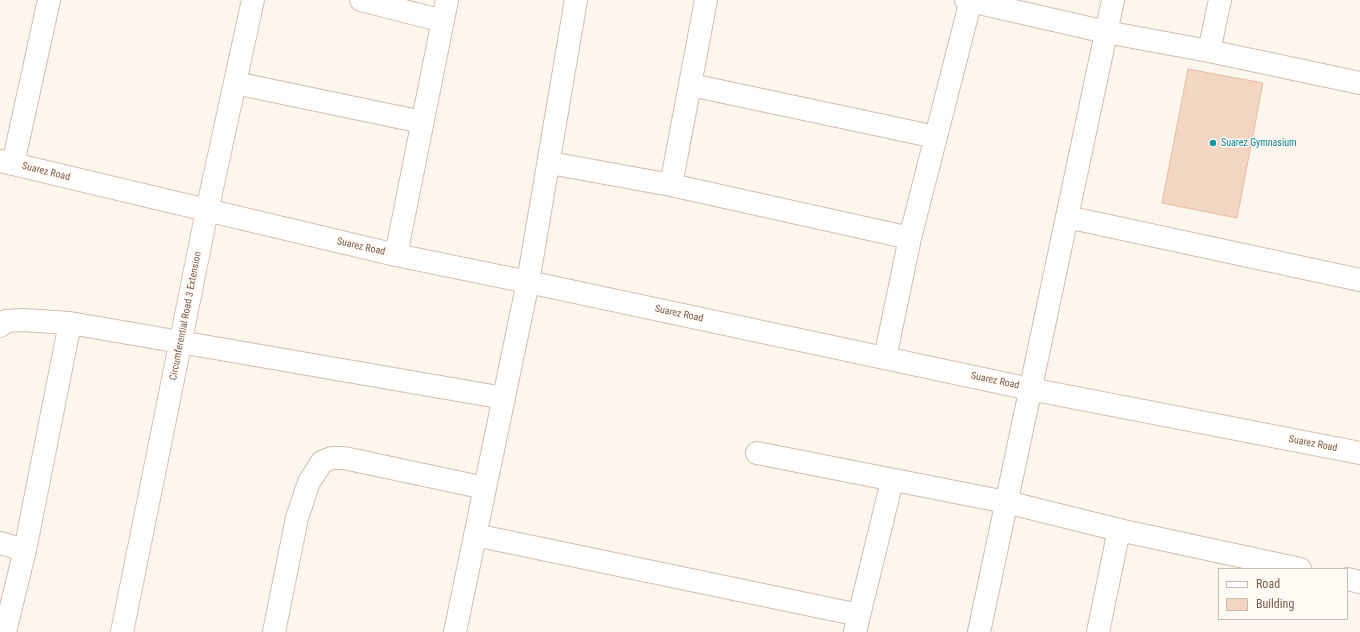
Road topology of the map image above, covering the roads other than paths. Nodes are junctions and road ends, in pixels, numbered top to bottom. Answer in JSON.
{"nodes":[{"id":1,"x":49,"y":0,"type":"edge"},
{"id":2,"x":252,"y":0,"type":"edge"},
{"id":3,"x":361,"y":0,"type":"edge"},
{"id":4,"x":447,"y":0,"type":"edge"},
{"id":5,"x":576,"y":0,"type":"edge"},
{"id":6,"x":706,"y":0,"type":"edge"},
{"id":7,"x":969,"y":0,"type":"edge"},
{"id":8,"x":1113,"y":0,"type":"edge"},
{"id":9,"x":1220,"y":0,"type":"edge"},
{"id":10,"x":443,"y":21,"type":"junction"},
{"id":11,"x":1106,"y":32,"type":"junction"},
{"id":12,"x":1209,"y":51,"type":"junction"},
{"id":13,"x":235,"y":82,"type":"junction"},
{"id":14,"x":1360,"y":84,"type":"edge"},
{"id":15,"x":691,"y":85,"type":"junction"},
{"id":16,"x":422,"y":122,"type":"junction"},
{"id":17,"x":936,"y":137,"type":"junction"},
{"id":18,"x":7,"y":163,"type":"edge"},
{"id":19,"x":550,"y":163,"type":"junction"},
{"id":20,"x":672,"y":185,"type":"junction"},
{"id":21,"x":207,"y":211,"type":"junction"},
{"id":22,"x":1067,"y":217,"type":"junction"},
{"id":23,"x":910,"y":238,"type":"junction"},
{"id":24,"x":396,"y":255,"type":"junction"},
{"id":25,"x":1360,"y":280,"type":"edge"},
{"id":26,"x":528,"y":282,"type":"junction"},
{"id":27,"x":70,"y":323,"type":"junction"},
{"id":28,"x":0,"y":326,"type":"edge"},
{"id":29,"x":180,"y":342,"type":"junction"},
{"id":30,"x":885,"y":358,"type":"junction"},
{"id":31,"x":1030,"y":389,"type":"junction"},
{"id":32,"x":504,"y":398,"type":"junction"},
{"id":33,"x":757,"y":453,"type":"dead end"},
{"id":34,"x":1360,"y":453,"type":"edge"},
{"id":35,"x":892,"y":481,"type":"junction"},
{"id":36,"x":485,"y":488,"type":"junction"},
{"id":37,"x":1006,"y":502,"type":"junction"},
{"id":38,"x":1119,"y":530,"type":"junction"},
{"id":39,"x":475,"y":535,"type":"junction"},
{"id":40,"x":0,"y":543,"type":"edge"},
{"id":41,"x":25,"y":550,"type":"junction"},
{"id":42,"x":1295,"y":568,"type":"edge"},
{"id":43,"x":1348,"y":579,"type":"edge"},
{"id":44,"x":1360,"y":582,"type":"edge"},
{"id":45,"x":857,"y":623,"type":"edge"},
{"id":46,"x":5,"y":632,"type":"edge"},
{"id":47,"x":122,"y":632,"type":"edge"},
{"id":48,"x":274,"y":632,"type":"edge"},
{"id":49,"x":455,"y":632,"type":"edge"},
{"id":50,"x":979,"y":632,"type":"edge"},
{"id":51,"x":1098,"y":632,"type":"edge"}],
"edges":[{"from":1,"to":18,"type":"street"},
{"from":2,"to":13,"type":"street","name":"Circumferential Road 3 Extension"},
{"from":3,"to":10,"type":"street"},
{"from":4,"to":10,"type":"street"},
{"from":5,"to":19,"type":"street"},
{"from":6,"to":15,"type":"street"},
{"from":7,"to":11,"type":"street"},
{"from":7,"to":17,"type":"street"},
{"from":8,"to":11,"type":"street"},
{"from":9,"to":12,"type":"street"},
{"from":10,"to":16,"type":"street"},
{"from":11,"to":12,"type":"street"},
{"from":11,"to":22,"type":"street"},
{"from":12,"to":14,"type":"street"},
{"from":13,"to":16,"type":"street"},
{"from":13,"to":21,"type":"street","name":"Circumferential Road 3 Extension"},
{"from":15,"to":17,"type":"street"},
{"from":15,"to":20,"type":"street"},
{"from":16,"to":24,"type":"street"},
{"from":17,"to":23,"type":"street"},
{"from":18,"to":21,"type":"street","name":"Suarez Road"},
{"from":19,"to":20,"type":"street"},
{"from":19,"to":26,"type":"street"},
{"from":20,"to":23,"type":"street"},
{"from":21,"to":24,"type":"street","name":"Suarez Road"},
{"from":21,"to":29,"type":"street","name":"Circumferential Road 3 Extension"},
{"from":22,"to":25,"type":"street"},
{"from":22,"to":31,"type":"street"},
{"from":23,"to":30,"type":"street"},
{"from":24,"to":26,"type":"street","name":"Suarez Road"},
{"from":26,"to":30,"type":"street","name":"Suarez Road"},
{"from":26,"to":32,"type":"street"},
{"from":27,"to":28,"type":"street"},
{"from":27,"to":29,"type":"street"},
{"from":27,"to":41,"type":"street"},
{"from":29,"to":32,"type":"street"},
{"from":29,"to":47,"type":"street","name":"Circumferential Road 3 Extension"},
{"from":30,"to":31,"type":"street","name":"Suarez Road"},
{"from":31,"to":34,"type":"street","name":"Suarez Road"},
{"from":31,"to":37,"type":"street"},
{"from":32,"to":36,"type":"street"},
{"from":33,"to":35,"type":"street"},
{"from":35,"to":37,"type":"street"},
{"from":35,"to":45,"type":"street"},
{"from":36,"to":39,"type":"street"},
{"from":36,"to":48,"type":"street"},
{"from":37,"to":38,"type":"street"},
{"from":37,"to":50,"type":"street"},
{"from":38,"to":42,"type":"street"},
{"from":38,"to":51,"type":"street"},
{"from":39,"to":45,"type":"street"},
{"from":39,"to":49,"type":"street"},
{"from":40,"to":41,"type":"street"},
{"from":41,"to":46,"type":"street"},
{"from":43,"to":44,"type":"street"}]}
